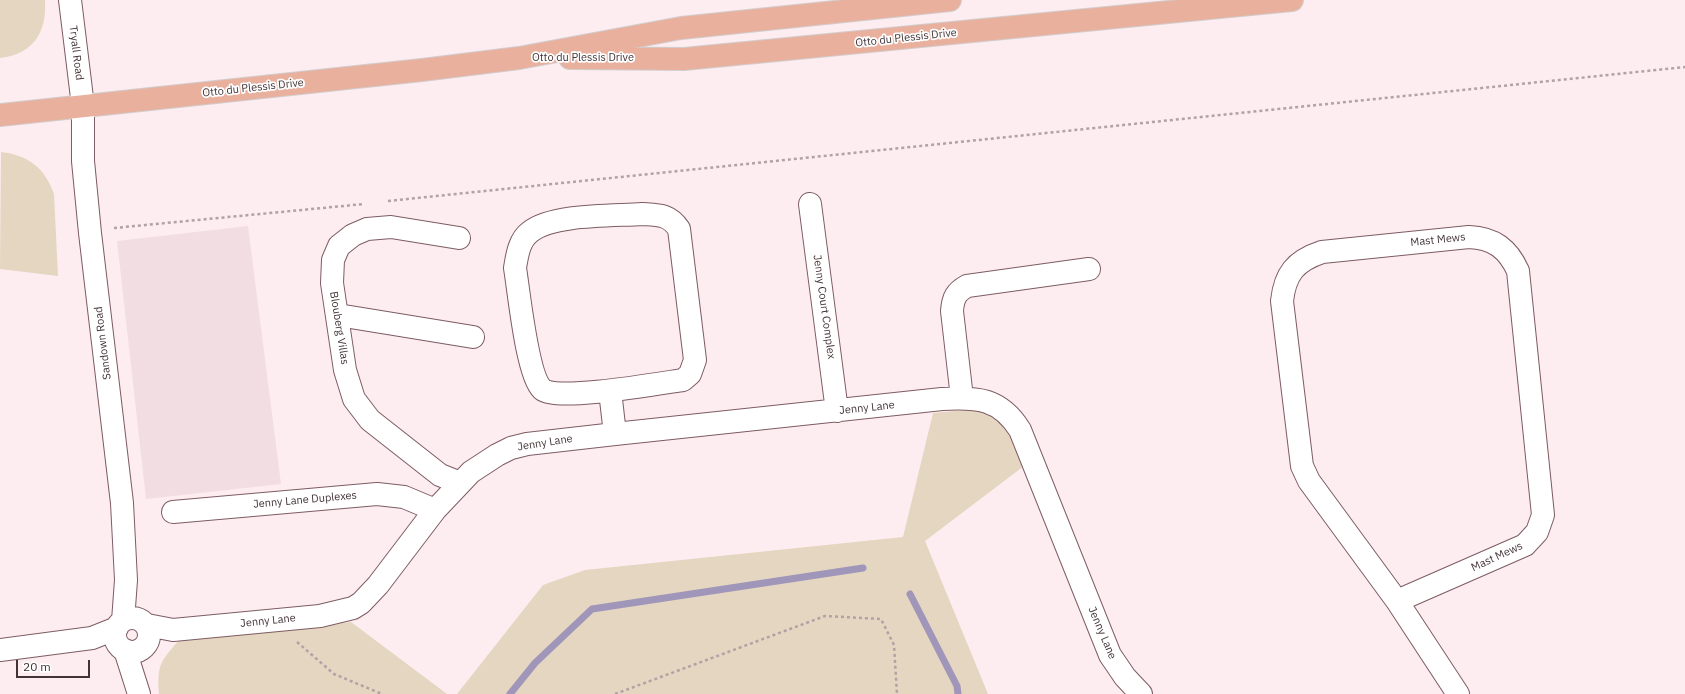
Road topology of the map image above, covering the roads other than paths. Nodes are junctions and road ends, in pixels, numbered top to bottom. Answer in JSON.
{"nodes":[{"id":1,"x":70,"y":0,"type":"edge"},
{"id":2,"x":950,"y":0,"type":"edge"},
{"id":3,"x":1292,"y":0,"type":"edge"},
{"id":4,"x":519,"y":58,"type":"junction"},
{"id":5,"x":83,"y":106,"type":"junction"},
{"id":6,"x":0,"y":115,"type":"edge"},
{"id":7,"x":810,"y":204,"type":"dead end"},
{"id":8,"x":459,"y":238,"type":"dead end"},
{"id":9,"x":1090,"y":269,"type":"dead end"},
{"id":10,"x":338,"y":315,"type":"junction"},
{"id":11,"x":473,"y":337,"type":"dead end"},
{"id":12,"x":610,"y":391,"type":"junction"},
{"id":13,"x":962,"y":398,"type":"junction"},
{"id":14,"x":837,"y":411,"type":"junction"},
{"id":15,"x":615,"y":434,"type":"junction"},
{"id":16,"x":460,"y":483,"type":"junction"},
{"id":17,"x":435,"y":510,"type":"junction"},
{"id":18,"x":172,"y":512,"type":"dead end"},
{"id":19,"x":1397,"y":601,"type":"junction"},
{"id":20,"x":132,"y":635,"type":"junction"},
{"id":21,"x":0,"y":650,"type":"edge"},
{"id":22,"x":138,"y":691,"type":"edge"},
{"id":23,"x":1141,"y":694,"type":"edge"},
{"id":24,"x":1458,"y":694,"type":"edge"}],
"edges":[{"from":1,"to":5,"type":"street","name":"Tryall Road"},
{"from":2,"to":4,"type":"main road","name":"Otto du Plessis Drive"},
{"from":3,"to":4,"type":"main road","name":"Otto du Plessis Drive"},
{"from":4,"to":5,"type":"main road","name":"Otto du Plessis Drive"},
{"from":5,"to":6,"type":"main road","name":"Otto du Plessis Drive"},
{"from":5,"to":20,"type":"street","name":"Sandown Road"},
{"from":7,"to":14,"type":"street","name":"Jenny Court Complex"},
{"from":8,"to":10,"type":"street","name":"Blouberg Villas"},
{"from":9,"to":13,"type":"street"},
{"from":10,"to":11,"type":"street"},
{"from":10,"to":16,"type":"street","name":"Blouberg Villas"},
{"from":12,"to":12,"type":"street"},
{"from":12,"to":15,"type":"street"},
{"from":13,"to":14,"type":"street","name":"Jenny Lane"},
{"from":13,"to":23,"type":"street","name":"Jenny Lane"},
{"from":14,"to":15,"type":"street","name":"Jenny Lane"},
{"from":15,"to":16,"type":"street","name":"Jenny Lane"},
{"from":16,"to":17,"type":"street","name":"Jenny Lane"},
{"from":17,"to":18,"type":"street","name":"Jenny Lane Duplexes"},
{"from":17,"to":20,"type":"street","name":"Jenny Lane"},
{"from":19,"to":19,"type":"street","name":"Mast Mews"},
{"from":19,"to":24,"type":"street","name":"Mast Mews"},
{"from":20,"to":21,"type":"street","name":"Jenny Lane"},
{"from":20,"to":22,"type":"street","name":"Sandown Road"}]}
